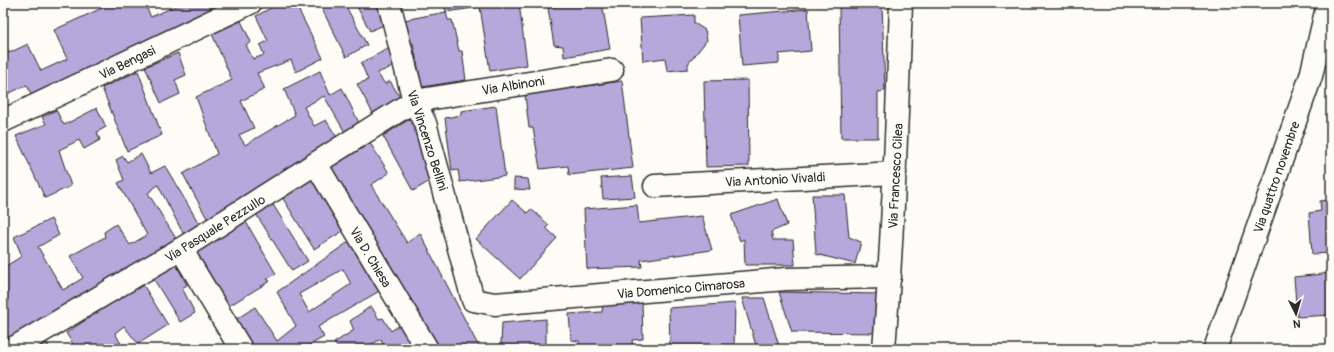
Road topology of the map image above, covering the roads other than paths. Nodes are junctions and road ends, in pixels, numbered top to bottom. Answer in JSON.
{"nodes":[{"id":1,"x":250,"y":3,"type":"edge"},
{"id":2,"x":389,"y":3,"type":"edge"},
{"id":3,"x":901,"y":3,"type":"edge"},
{"id":4,"x":1328,"y":3,"type":"edge"},
{"id":5,"x":612,"y":70,"type":"dead end"},
{"id":6,"x":414,"y":101,"type":"junction"},
{"id":7,"x":3,"y":121,"type":"edge"},
{"id":8,"x":316,"y":164,"type":"junction"},
{"id":9,"x":895,"y":173,"type":"junction"},
{"id":10,"x":655,"y":186,"type":"dead end"},
{"id":11,"x":181,"y":250,"type":"junction"},
{"id":12,"x":890,"y":278,"type":"junction"},
{"id":13,"x":473,"y":300,"type":"joint"},
{"id":14,"x":12,"y":349,"type":"edge"},
{"id":15,"x":242,"y":349,"type":"edge"},
{"id":16,"x":427,"y":349,"type":"edge"},
{"id":17,"x":884,"y":349,"type":"edge"},
{"id":18,"x":1216,"y":349,"type":"edge"}],
"edges":[{"from":1,"to":7,"type":"street","name":"Via Bengasi"},
{"from":2,"to":6,"type":"street","name":"Via Vincenzo Bellini"},
{"from":3,"to":9,"type":"street","name":"Via Francesco Cilea"},
{"from":4,"to":18,"type":"street","name":"Via quattro novembre"},
{"from":5,"to":6,"type":"street","name":"Via Albinoni"},
{"from":6,"to":8,"type":"street","name":"Via Pasquale Pezzullo"},
{"from":6,"to":13,"type":"street","name":"Via Vincenzo Bellini"},
{"from":8,"to":11,"type":"street","name":"Via Pasquale Pezzullo"},
{"from":8,"to":16,"type":"street","name":"Via D. Chiesa"},
{"from":9,"to":10,"type":"street","name":"Via Antonio Vivaldi"},
{"from":9,"to":12,"type":"street","name":"Via Francesco Cilea"},
{"from":11,"to":14,"type":"street","name":"Via Pasquale Pezzullo"},
{"from":11,"to":15,"type":"street"},
{"from":12,"to":13,"type":"street","name":"Via Domenico Cimarosa"},
{"from":12,"to":17,"type":"street","name":"Via Francesco Cilea"}]}
